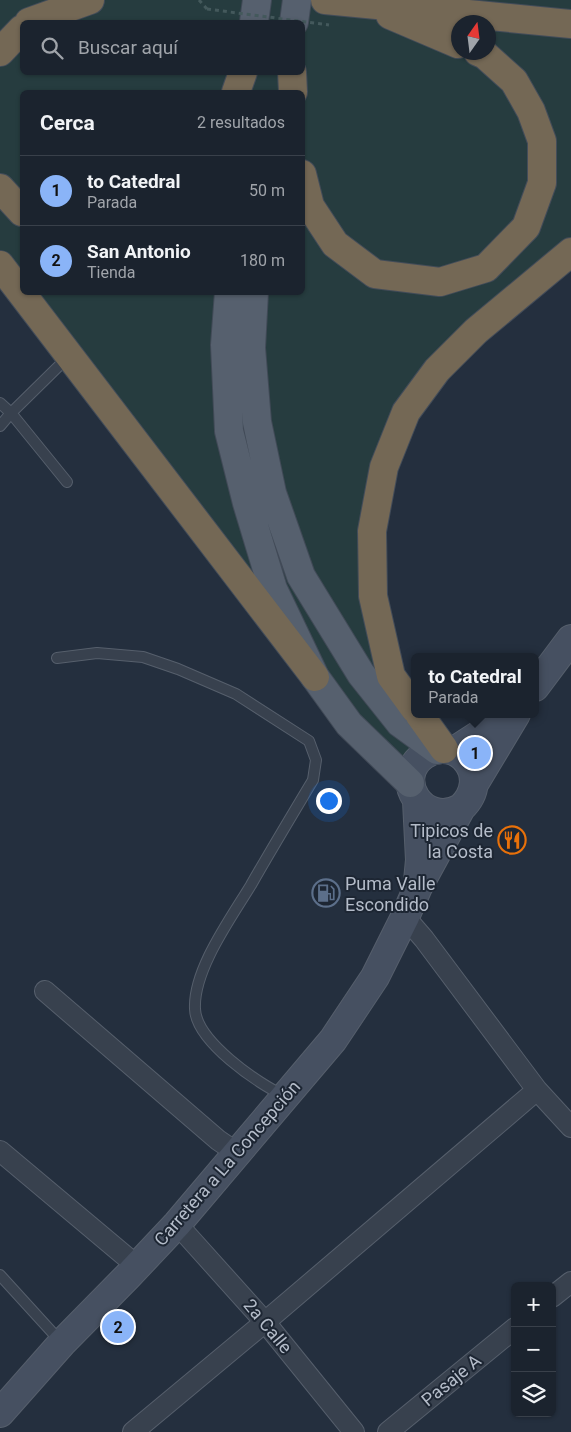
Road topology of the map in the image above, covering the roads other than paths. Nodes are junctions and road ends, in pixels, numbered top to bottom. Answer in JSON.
{"nodes":[{"id":1,"x":90,"y":0,"type":"edge"},
{"id":2,"x":257,"y":0,"type":"edge"},
{"id":3,"x":297,"y":0,"type":"edge"},
{"id":4,"x":366,"y":5,"type":"junction"},
{"id":5,"x":328,"y":8,"type":"edge"},
{"id":6,"x":35,"y":20,"type":"edge"},
{"id":7,"x":254,"y":20,"type":"edge"},
{"id":8,"x":294,"y":20,"type":"edge"},
{"id":9,"x":571,"y":24,"type":"edge"},
{"id":10,"x":20,"y":30,"type":"edge"},
{"id":11,"x":451,"y":41,"type":"edge"},
{"id":12,"x":0,"y":52,"type":"edge"},
{"id":13,"x":490,"y":60,"type":"edge"},
{"id":14,"x":242,"y":75,"type":"edge"},
{"id":15,"x":248,"y":75,"type":"edge"},
{"id":16,"x":287,"y":75,"type":"edge"},
{"id":17,"x":292,"y":75,"type":"edge"},
{"id":18,"x":237,"y":90,"type":"edge"},
{"id":19,"x":247,"y":90,"type":"edge"},
{"id":20,"x":284,"y":90,"type":"edge"},
{"id":21,"x":293,"y":90,"type":"edge"},
{"id":22,"x":305,"y":186,"type":"edge"},
{"id":23,"x":0,"y":188,"type":"edge"},
{"id":24,"x":20,"y":210,"type":"edge"},
{"id":25,"x":571,"y":252,"type":"edge"},
{"id":26,"x":0,"y":264,"type":"edge"},
{"id":27,"x":20,"y":290,"type":"edge"},
{"id":28,"x":24,"y":295,"type":"edge"},
{"id":29,"x":229,"y":295,"type":"edge"},
{"id":30,"x":254,"y":295,"type":"edge"},
{"id":31,"x":70,"y":356,"type":"junction"},
{"id":32,"x":0,"y":403,"type":"edge"},
{"id":33,"x":11,"y":413,"type":"junction"},
{"id":34,"x":0,"y":426,"type":"edge"},
{"id":35,"x":67,"y":482,"type":"dead end"},
{"id":36,"x":571,"y":638,"type":"edge"},
{"id":37,"x":57,"y":658,"type":"dead end"},
{"id":38,"x":315,"y":677,"type":"junction"},
{"id":39,"x":539,"y":682,"type":"edge"},
{"id":40,"x":411,"y":704,"type":"edge"},
{"id":41,"x":422,"y":718,"type":"edge"},
{"id":42,"x":504,"y":718,"type":"edge"},
{"id":43,"x":514,"y":718,"type":"edge"},
{"id":44,"x":445,"y":750,"type":"junction"},
{"id":45,"x":474,"y":784,"type":"junction"},
{"id":46,"x":414,"y":792,"type":"junction"},
{"id":47,"x":461,"y":808,"type":"junction"},
{"id":48,"x":418,"y":887,"type":"junction"},
{"id":49,"x":405,"y":917,"type":"junction"},
{"id":50,"x":46,"y":991,"type":"dead end"},
{"id":51,"x":538,"y":1090,"type":"junction"},
{"id":52,"x":286,"y":1096,"type":"junction"},
{"id":53,"x":571,"y":1127,"type":"edge"},
{"id":54,"x":0,"y":1152,"type":"edge"},
{"id":55,"x":237,"y":1153,"type":"junction"},
{"id":56,"x":177,"y":1224,"type":"junction"},
{"id":57,"x":136,"y":1266,"type":"junction"},
{"id":58,"x":0,"y":1275,"type":"edge"},
{"id":59,"x":571,"y":1282,"type":"edge"},
{"id":60,"x":556,"y":1294,"type":"edge"},
{"id":61,"x":266,"y":1322,"type":"junction"},
{"id":62,"x":511,"y":1331,"type":"edge"},
{"id":63,"x":62,"y":1343,"type":"junction"},
{"id":64,"x":0,"y":1413,"type":"edge"},
{"id":65,"x":133,"y":1432,"type":"edge"},
{"id":66,"x":354,"y":1432,"type":"edge"},
{"id":67,"x":388,"y":1432,"type":"edge"}],
"edges":[{"from":1,"to":6,"type":"highway"},
{"from":2,"to":7,"type":"main road"},
{"from":3,"to":8,"type":"main road"},
{"from":4,"to":5,"type":"highway"},
{"from":4,"to":9,"type":"highway"},
{"from":4,"to":11,"type":"highway"},
{"from":10,"to":12,"type":"highway"},
{"from":13,"to":22,"type":"highway"},
{"from":14,"to":18,"type":"highway"},
{"from":15,"to":19,"type":"main road"},
{"from":16,"to":20,"type":"main road"},
{"from":17,"to":21,"type":"highway"},
{"from":23,"to":24,"type":"highway"},
{"from":25,"to":40,"type":"highway"},
{"from":26,"to":27,"type":"highway"},
{"from":28,"to":31,"type":"highway"},
{"from":29,"to":38,"type":"main road"},
{"from":30,"to":44,"type":"main road"},
{"from":31,"to":33,"type":"lane"},
{"from":31,"to":38,"type":"highway"},
{"from":32,"to":33,"type":"lane"},
{"from":33,"to":34,"type":"lane"},
{"from":33,"to":35,"type":"lane"},
{"from":36,"to":39,"type":"main road"},
{"from":37,"to":52,"type":"lane"},
{"from":38,"to":46,"type":"main road"},
{"from":41,"to":44,"type":"highway"},
{"from":42,"to":44,"type":"main road"},
{"from":43,"to":45,"type":"main road"},
{"from":44,"to":45,"type":"main road"},
{"from":44,"to":46,"type":"main road"},
{"from":45,"to":47,"type":"main road"},
{"from":46,"to":47,"type":"main road"},
{"from":46,"to":48,"type":"main road","name":"Carretera a La Concepción"},
{"from":47,"to":48,"type":"main road","name":"Carretera a La Concepción"},
{"from":48,"to":49,"type":"main road","name":"Carretera a La Concepción"},
{"from":49,"to":51,"type":"street"},
{"from":49,"to":52,"type":"main road","name":"Carretera a La Concepción"},
{"from":50,"to":55,"type":"street"},
{"from":51,"to":53,"type":"street"},
{"from":51,"to":61,"type":"street"},
{"from":52,"to":55,"type":"main road","name":"Carretera a La Concepción"},
{"from":54,"to":57,"type":"street"},
{"from":55,"to":56,"type":"main road","name":"Carretera a La Concepción"},
{"from":56,"to":57,"type":"main road","name":"Carretera a La Concepción"},
{"from":56,"to":61,"type":"street","name":"2a Calle"},
{"from":57,"to":63,"type":"main road","name":"Carretera a La Concepción"},
{"from":58,"to":63,"type":"lane"},
{"from":59,"to":60,"type":"street"},
{"from":61,"to":65,"type":"street"},
{"from":61,"to":66,"type":"street","name":"2a Calle"},
{"from":62,"to":67,"type":"street","name":"Pasaje A"},
{"from":63,"to":64,"type":"main road","name":"Carretera a La Concepción"}]}
